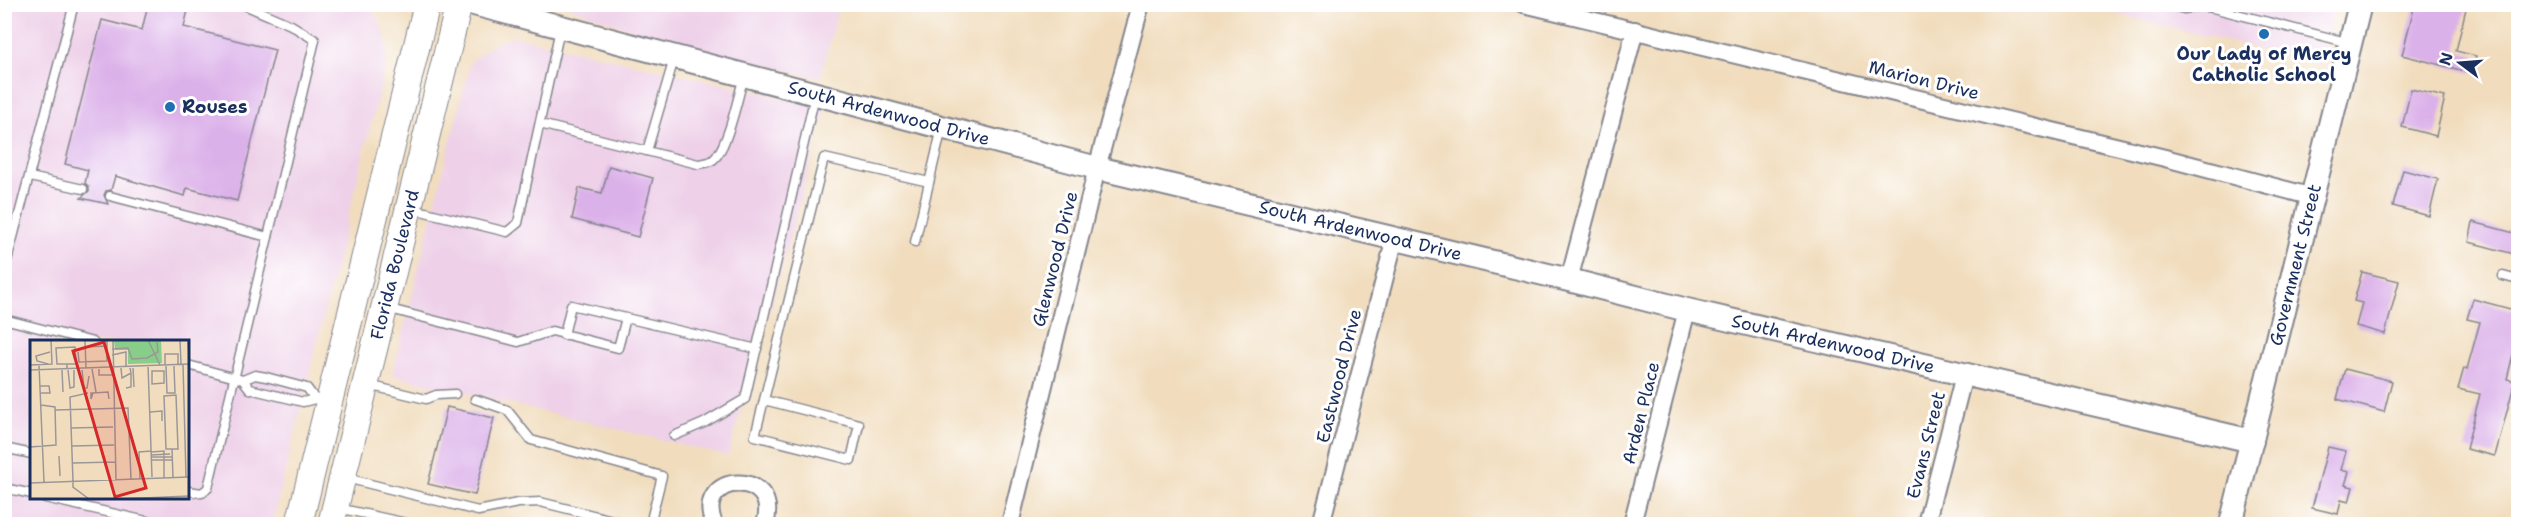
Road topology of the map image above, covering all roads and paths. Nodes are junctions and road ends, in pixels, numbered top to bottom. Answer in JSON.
{"nodes":[{"id":1,"x":74,"y":4,"type":"edge"},
{"id":2,"x":242,"y":4,"type":"edge"},
{"id":3,"x":427,"y":4,"type":"edge"},
{"id":4,"x":459,"y":4,"type":"edge"},
{"id":5,"x":474,"y":4,"type":"edge"},
{"id":6,"x":1141,"y":4,"type":"edge"},
{"id":7,"x":1524,"y":4,"type":"edge"},
{"id":8,"x":2165,"y":4,"type":"edge"},
{"id":9,"x":2360,"y":4,"type":"edge"},
{"id":10,"x":2177,"y":6,"type":"edge"},
{"id":11,"x":560,"y":28,"type":"junction"},
{"id":12,"x":1635,"y":30,"type":"junction"},
{"id":13,"x":2350,"y":43,"type":"junction"},
{"id":14,"x":674,"y":58,"type":"junction"},
{"id":15,"x":744,"y":76,"type":"junction"},
{"id":16,"x":815,"y":95,"type":"junction"},
{"id":17,"x":540,"y":124,"type":"junction"},
{"id":18,"x":942,"y":128,"type":"junction"},
{"id":19,"x":647,"y":151,"type":"junction"},
{"id":20,"x":1097,"y":168,"type":"junction"},
{"id":21,"x":30,"y":177,"type":"junction"},
{"id":22,"x":929,"y":182,"type":"junction"},
{"id":23,"x":83,"y":189,"type":"dead end"},
{"id":24,"x":110,"y":196,"type":"dead end"},
{"id":25,"x":2313,"y":197,"type":"junction"},
{"id":26,"x":409,"y":208,"type":"junction"},
{"id":27,"x":268,"y":237,"type":"junction"},
{"id":28,"x":1395,"y":238,"type":"junction"},
{"id":29,"x":915,"y":242,"type":"dead end"},
{"id":30,"x":4,"y":272,"type":"edge"},
{"id":31,"x":2503,"y":276,"type":"dead end"},
{"id":32,"x":1569,"y":280,"type":"junction"},
{"id":33,"x":2518,"y":280,"type":"edge"},
{"id":34,"x":384,"y":308,"type":"junction"},
{"id":35,"x":1687,"y":310,"type":"junction"},
{"id":36,"x":626,"y":318,"type":"junction"},
{"id":37,"x":4,"y":319,"type":"edge"},
{"id":38,"x":564,"y":334,"type":"junction"},
{"id":39,"x":85,"y":340,"type":"edge"},
{"id":40,"x":757,"y":349,"type":"junction"},
{"id":41,"x":189,"y":366,"type":"edge"},
{"id":42,"x":1964,"y":375,"type":"junction"},
{"id":43,"x":335,"y":376,"type":"junction"},
{"id":44,"x":239,"y":379,"type":"junction"},
{"id":45,"x":366,"y":384,"type":"junction"},
{"id":46,"x":455,"y":394,"type":"dead end"},
{"id":47,"x":475,"y":399,"type":"dead end"},
{"id":48,"x":322,"y":400,"type":"junction"},
{"id":49,"x":764,"y":400,"type":"junction"},
{"id":50,"x":674,"y":436,"type":"dead end"},
{"id":51,"x":2252,"y":441,"type":"junction"},
{"id":52,"x":4,"y":448,"type":"edge"},
{"id":53,"x":30,"y":454,"type":"edge"},
{"id":54,"x":342,"y":477,"type":"junction"},
{"id":55,"x":4,"y":488,"type":"edge"},
{"id":56,"x":189,"y":491,"type":"edge"},
{"id":57,"x":30,"y":494,"type":"edge"},
{"id":58,"x":49,"y":499,"type":"edge"},
{"id":59,"x":333,"y":516,"type":"edge"},
{"id":60,"x":160,"y":525,"type":"edge"},
{"id":61,"x":299,"y":525,"type":"edge"},
{"id":62,"x":411,"y":525,"type":"edge"},
{"id":63,"x":629,"y":525,"type":"edge"},
{"id":64,"x":650,"y":525,"type":"edge"},
{"id":65,"x":714,"y":525,"type":"edge"},
{"id":66,"x":765,"y":525,"type":"edge"},
{"id":67,"x":1010,"y":525,"type":"edge"},
{"id":68,"x":1321,"y":525,"type":"edge"},
{"id":69,"x":1632,"y":525,"type":"edge"},
{"id":70,"x":1926,"y":525,"type":"edge"},
{"id":71,"x":2231,"y":525,"type":"edge"}],
"edges":[{"from":1,"to":21,"type":"lane"},
{"from":2,"to":27,"type":"lane"},
{"from":3,"to":43,"type":"main road","name":"Florida Boulevard"},
{"from":4,"to":26,"type":"main road","name":"Florida Boulevard"},
{"from":5,"to":11,"type":"street","name":"South Ardenwood Drive"},
{"from":6,"to":20,"type":"street","name":"Glenwood Drive"},
{"from":7,"to":12,"type":"street","name":"Marion Drive"},
{"from":8,"to":10,"type":"lane"},
{"from":9,"to":13,"type":"street","name":"Government Street"},
{"from":10,"to":13,"type":"lane"},
{"from":11,"to":14,"type":"street","name":"South Ardenwood Drive"},
{"from":11,"to":17,"type":"lane"},
{"from":12,"to":25,"type":"street","name":"Marion Drive"},
{"from":12,"to":32,"type":"street"},
{"from":13,"to":25,"type":"street","name":"Government Street"},
{"from":14,"to":15,"type":"street","name":"South Ardenwood Drive"},
{"from":14,"to":19,"type":"lane"},
{"from":15,"to":16,"type":"street","name":"South Ardenwood Drive"},
{"from":15,"to":19,"type":"lane"},
{"from":16,"to":18,"type":"street","name":"South Ardenwood Drive"},
{"from":16,"to":40,"type":"lane"},
{"from":17,"to":19,"type":"lane"},
{"from":17,"to":26,"type":"lane"},
{"from":18,"to":20,"type":"street","name":"South Ardenwood Drive"},
{"from":18,"to":22,"type":"lane"},
{"from":20,"to":28,"type":"street","name":"South Ardenwood Drive"},
{"from":20,"to":67,"type":"street","name":"Glenwood Drive"},
{"from":21,"to":23,"type":"lane"},
{"from":21,"to":30,"type":"lane"},
{"from":22,"to":29,"type":"lane"},
{"from":22,"to":49,"type":"lane"},
{"from":24,"to":27,"type":"lane"},
{"from":25,"to":51,"type":"street","name":"Government Street"},
{"from":26,"to":34,"type":"main road","name":"Florida Boulevard"},
{"from":27,"to":44,"type":"lane"},
{"from":28,"to":32,"type":"street","name":"South Ardenwood Drive"},
{"from":28,"to":68,"type":"street","name":"Eastwood Drive"},
{"from":31,"to":33,"type":"lane"},
{"from":32,"to":35,"type":"street","name":"South Ardenwood Drive"},
{"from":34,"to":38,"type":"lane"},
{"from":34,"to":45,"type":"main road","name":"Florida Boulevard"},
{"from":35,"to":42,"type":"street","name":"South Ardenwood Drive"},
{"from":35,"to":69,"type":"street","name":"Arden Place"},
{"from":36,"to":38,"type":"lane"},
{"from":36,"to":38,"type":"lane"},
{"from":36,"to":40,"type":"lane"},
{"from":37,"to":39,"type":"lane"},
{"from":40,"to":50,"type":"lane"},
{"from":41,"to":44,"type":"lane"},
{"from":42,"to":51,"type":"street","name":"South Ardenwood Drive"},
{"from":42,"to":70,"type":"street","name":"Evans Street"},
{"from":43,"to":45,"type":"main road"},
{"from":43,"to":48,"type":"main road","name":"Florida Boulevard"},
{"from":44,"to":48,"type":"lane"},
{"from":44,"to":48,"type":"lane"},
{"from":44,"to":56,"type":"lane"},
{"from":45,"to":46,"type":"lane"},
{"from":45,"to":54,"type":"main road","name":"Florida Boulevard"},
{"from":47,"to":64,"type":"lane"},
{"from":48,"to":61,"type":"main road","name":"Florida Boulevard"},
{"from":49,"to":49,"type":"lane"},
{"from":51,"to":71,"type":"street","name":"Government Street"},
{"from":52,"to":53,"type":"lane"},
{"from":54,"to":59,"type":"main road","name":"Florida Boulevard"},
{"from":54,"to":63,"type":"lane"},
{"from":55,"to":57,"type":"lane"},
{"from":58,"to":60,"type":"lane"},
{"from":59,"to":62,"type":"lane"},
{"from":65,"to":66,"type":"street"}]}
